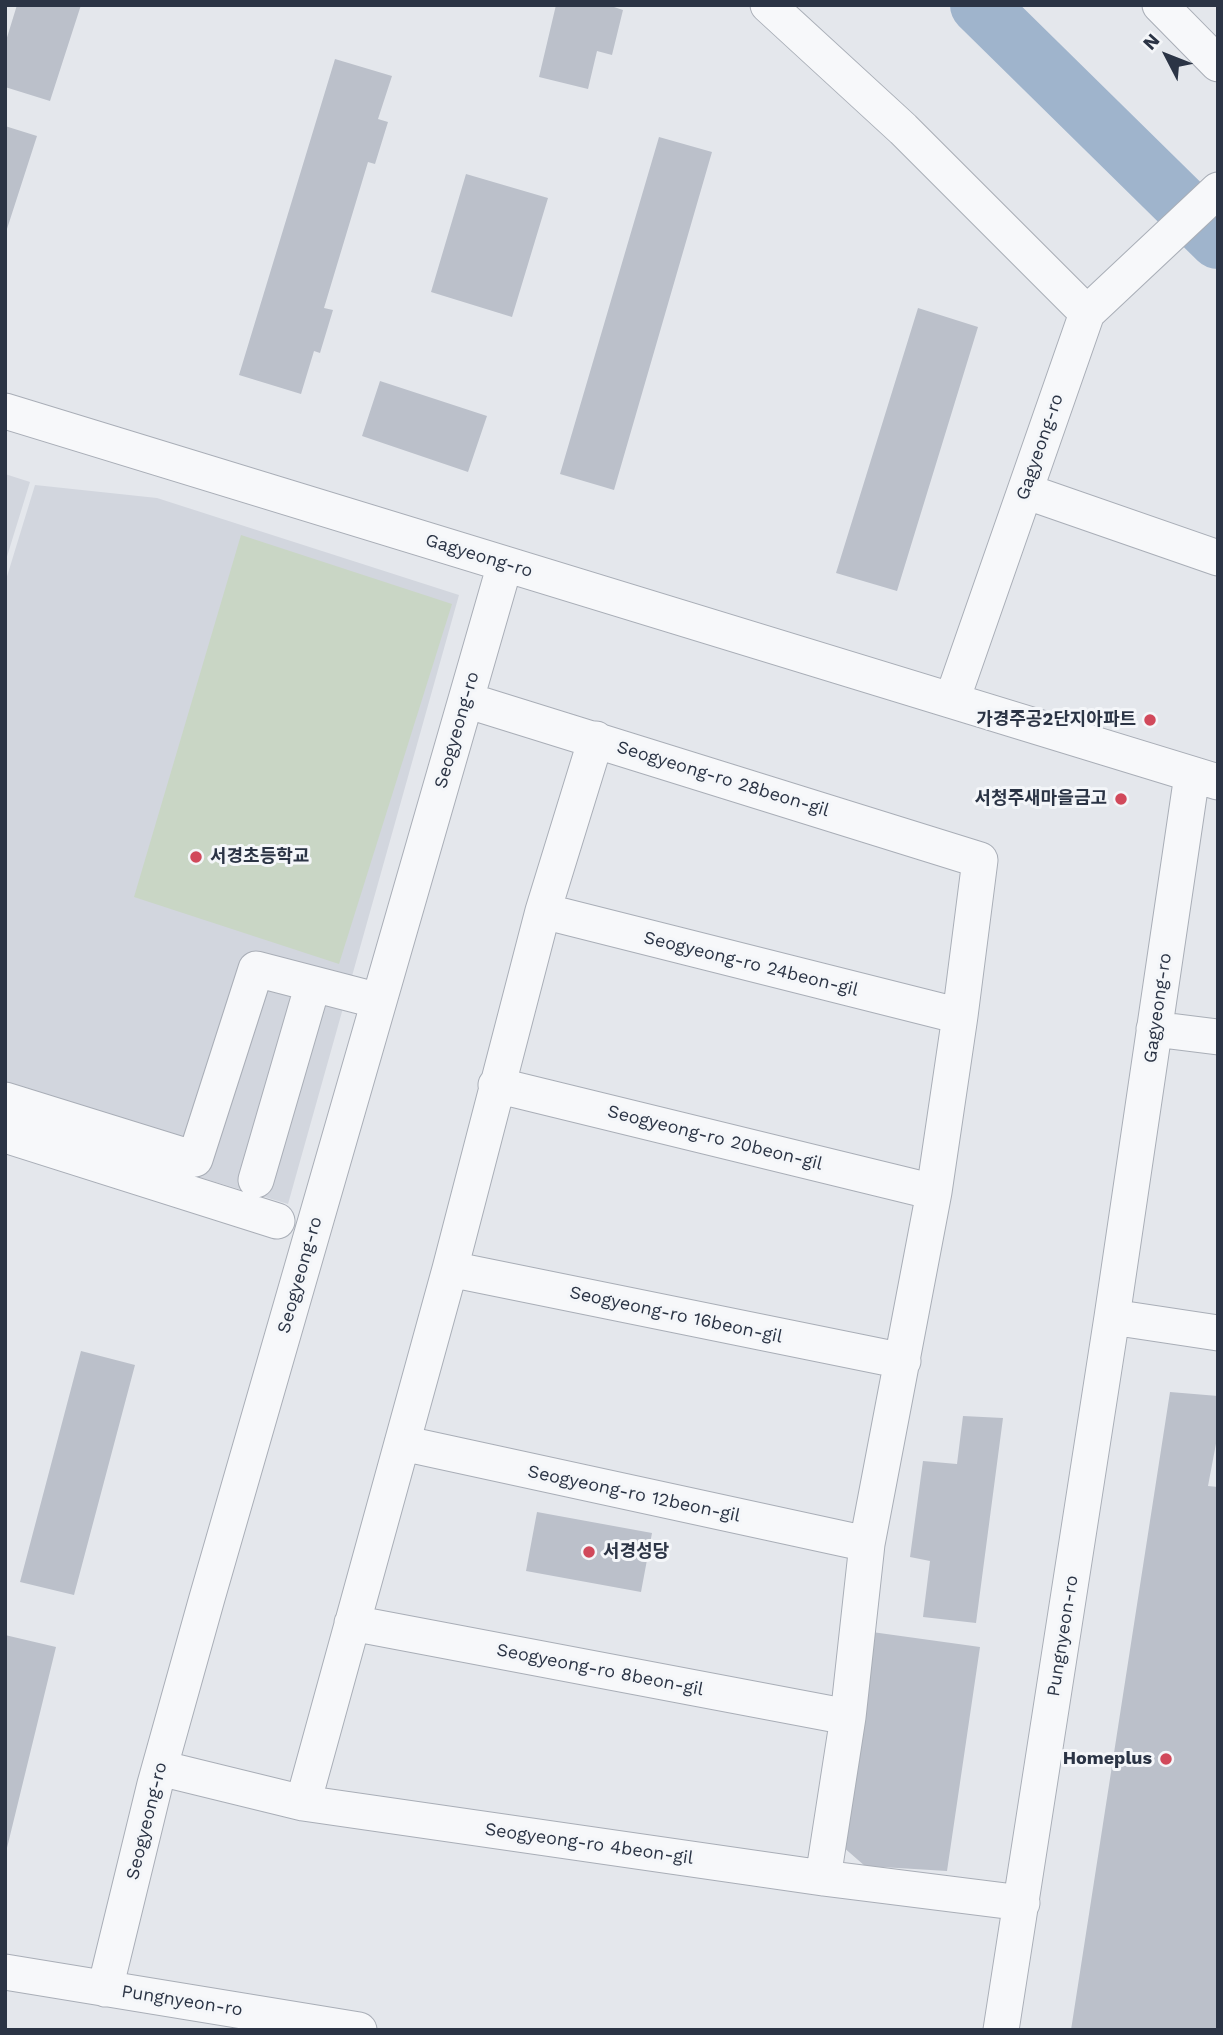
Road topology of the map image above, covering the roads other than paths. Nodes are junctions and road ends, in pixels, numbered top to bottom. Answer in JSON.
{"nodes":[{"id":1,"x":768,"y":5,"type":"edge"},
{"id":2,"x":1160,"y":5,"type":"edge"},
{"id":3,"x":1218,"y":64,"type":"edge"},
{"id":4,"x":1218,"y":190,"type":"edge"},
{"id":5,"x":1087,"y":313,"type":"junction"},
{"id":6,"x":5,"y":411,"type":"edge"},
{"id":7,"x":1025,"y":491,"type":"junction"},
{"id":8,"x":1218,"y":558,"type":"edge"},
{"id":9,"x":505,"y":564,"type":"junction"},
{"id":10,"x":466,"y":700,"type":"junction"},
{"id":11,"x":952,"y":700,"type":"junction"},
{"id":12,"x":596,"y":739,"type":"junction"},
{"id":13,"x":1205,"y":778,"type":"edge"},
{"id":14,"x":542,"y":911,"type":"junction"},
{"id":15,"x":313,"y":984,"type":"junction"},
{"id":16,"x":379,"y":1001,"type":"junction"},
{"id":17,"x":960,"y":1016,"type":"junction"},
{"id":18,"x":1154,"y":1029,"type":"junction"},
{"id":19,"x":1218,"y":1037,"type":"edge"},
{"id":20,"x":496,"y":1085,"type":"junction"},
{"id":21,"x":5,"y":1100,"type":"edge"},
{"id":22,"x":5,"y":1135,"type":"edge"},
{"id":23,"x":256,"y":1180,"type":"dead end"},
{"id":24,"x":934,"y":1192,"type":"junction"},
{"id":25,"x":277,"y":1221,"type":"dead end"},
{"id":26,"x":1123,"y":1241,"type":"joint"},
{"id":27,"x":450,"y":1269,"type":"junction"},
{"id":28,"x":1112,"y":1317,"type":"junction"},
{"id":29,"x":1218,"y":1333,"type":"edge"},
{"id":30,"x":903,"y":1361,"type":"junction"},
{"id":31,"x":402,"y":1443,"type":"junction"},
{"id":32,"x":867,"y":1544,"type":"junction"},
{"id":33,"x":352,"y":1623,"type":"junction"},
{"id":34,"x":848,"y":1717,"type":"junction"},
{"id":35,"x":160,"y":1768,"type":"junction"},
{"id":36,"x":303,"y":1803,"type":"junction"},
{"id":37,"x":823,"y":1878,"type":"junction"},
{"id":38,"x":1022,"y":1903,"type":"junction"},
{"id":39,"x":5,"y":1972,"type":"edge"},
{"id":40,"x":105,"y":1989,"type":"junction"},
{"id":41,"x":359,"y":2030,"type":"edge"},
{"id":42,"x":1001,"y":2030,"type":"edge"}],
"edges":[{"from":1,"to":5,"type":"street"},
{"from":2,"to":3,"type":"street"},
{"from":4,"to":5,"type":"street"},
{"from":5,"to":7,"type":"street","name":"Gagyeong-ro"},
{"from":6,"to":9,"type":"street","name":"Gagyeong-ro"},
{"from":7,"to":8,"type":"street"},
{"from":7,"to":11,"type":"street","name":"Gagyeong-ro"},
{"from":9,"to":10,"type":"street","name":"Seogyeong-ro"},
{"from":9,"to":11,"type":"street","name":"Gagyeong-ro"},
{"from":10,"to":12,"type":"street","name":"Seogyeong-ro 28beon-gil"},
{"from":10,"to":16,"type":"street","name":"Seogyeong-ro"},
{"from":11,"to":13,"type":"street","name":"Gagyeong-ro"},
{"from":12,"to":14,"type":"street"},
{"from":12,"to":17,"type":"street","name":"Seogyeong-ro 28beon-gil"},
{"from":13,"to":18,"type":"street","name":"Gagyeong-ro"},
{"from":14,"to":17,"type":"street","name":"Seogyeong-ro 24beon-gil"},
{"from":14,"to":20,"type":"street"},
{"from":15,"to":16,"type":"street"},
{"from":15,"to":21,"type":"street"},
{"from":15,"to":23,"type":"street"},
{"from":16,"to":35,"type":"street","name":"Seogyeong-ro"},
{"from":17,"to":24,"type":"street"},
{"from":18,"to":19,"type":"street"},
{"from":18,"to":26,"type":"street","name":"Gagyeong-ro"},
{"from":20,"to":24,"type":"street","name":"Seogyeong-ro 20beon-gil"},
{"from":20,"to":27,"type":"street"},
{"from":22,"to":25,"type":"street"},
{"from":24,"to":30,"type":"street"},
{"from":26,"to":28,"type":"street","name":"Pungnyeon-ro"},
{"from":27,"to":30,"type":"street","name":"Seogyeong-ro 16beon-gil"},
{"from":27,"to":31,"type":"street"},
{"from":28,"to":29,"type":"street"},
{"from":28,"to":38,"type":"street","name":"Pungnyeon-ro"},
{"from":30,"to":32,"type":"street"},
{"from":31,"to":32,"type":"street","name":"Seogyeong-ro 12beon-gil"},
{"from":31,"to":33,"type":"street"},
{"from":32,"to":34,"type":"street"},
{"from":33,"to":34,"type":"street","name":"Seogyeong-ro 8beon-gil"},
{"from":33,"to":36,"type":"street"},
{"from":34,"to":37,"type":"street"},
{"from":35,"to":36,"type":"street","name":"Seogyeong-ro 4beon-gil"},
{"from":35,"to":40,"type":"street","name":"Seogyeong-ro"},
{"from":36,"to":37,"type":"street","name":"Seogyeong-ro 4beon-gil"},
{"from":37,"to":38,"type":"street","name":"Seogyeong-ro 4beon-gil"},
{"from":38,"to":42,"type":"street","name":"Pungnyeon-ro"},
{"from":39,"to":40,"type":"street","name":"Pungnyeon-ro"},
{"from":40,"to":41,"type":"street","name":"Pungnyeon-ro"}]}
